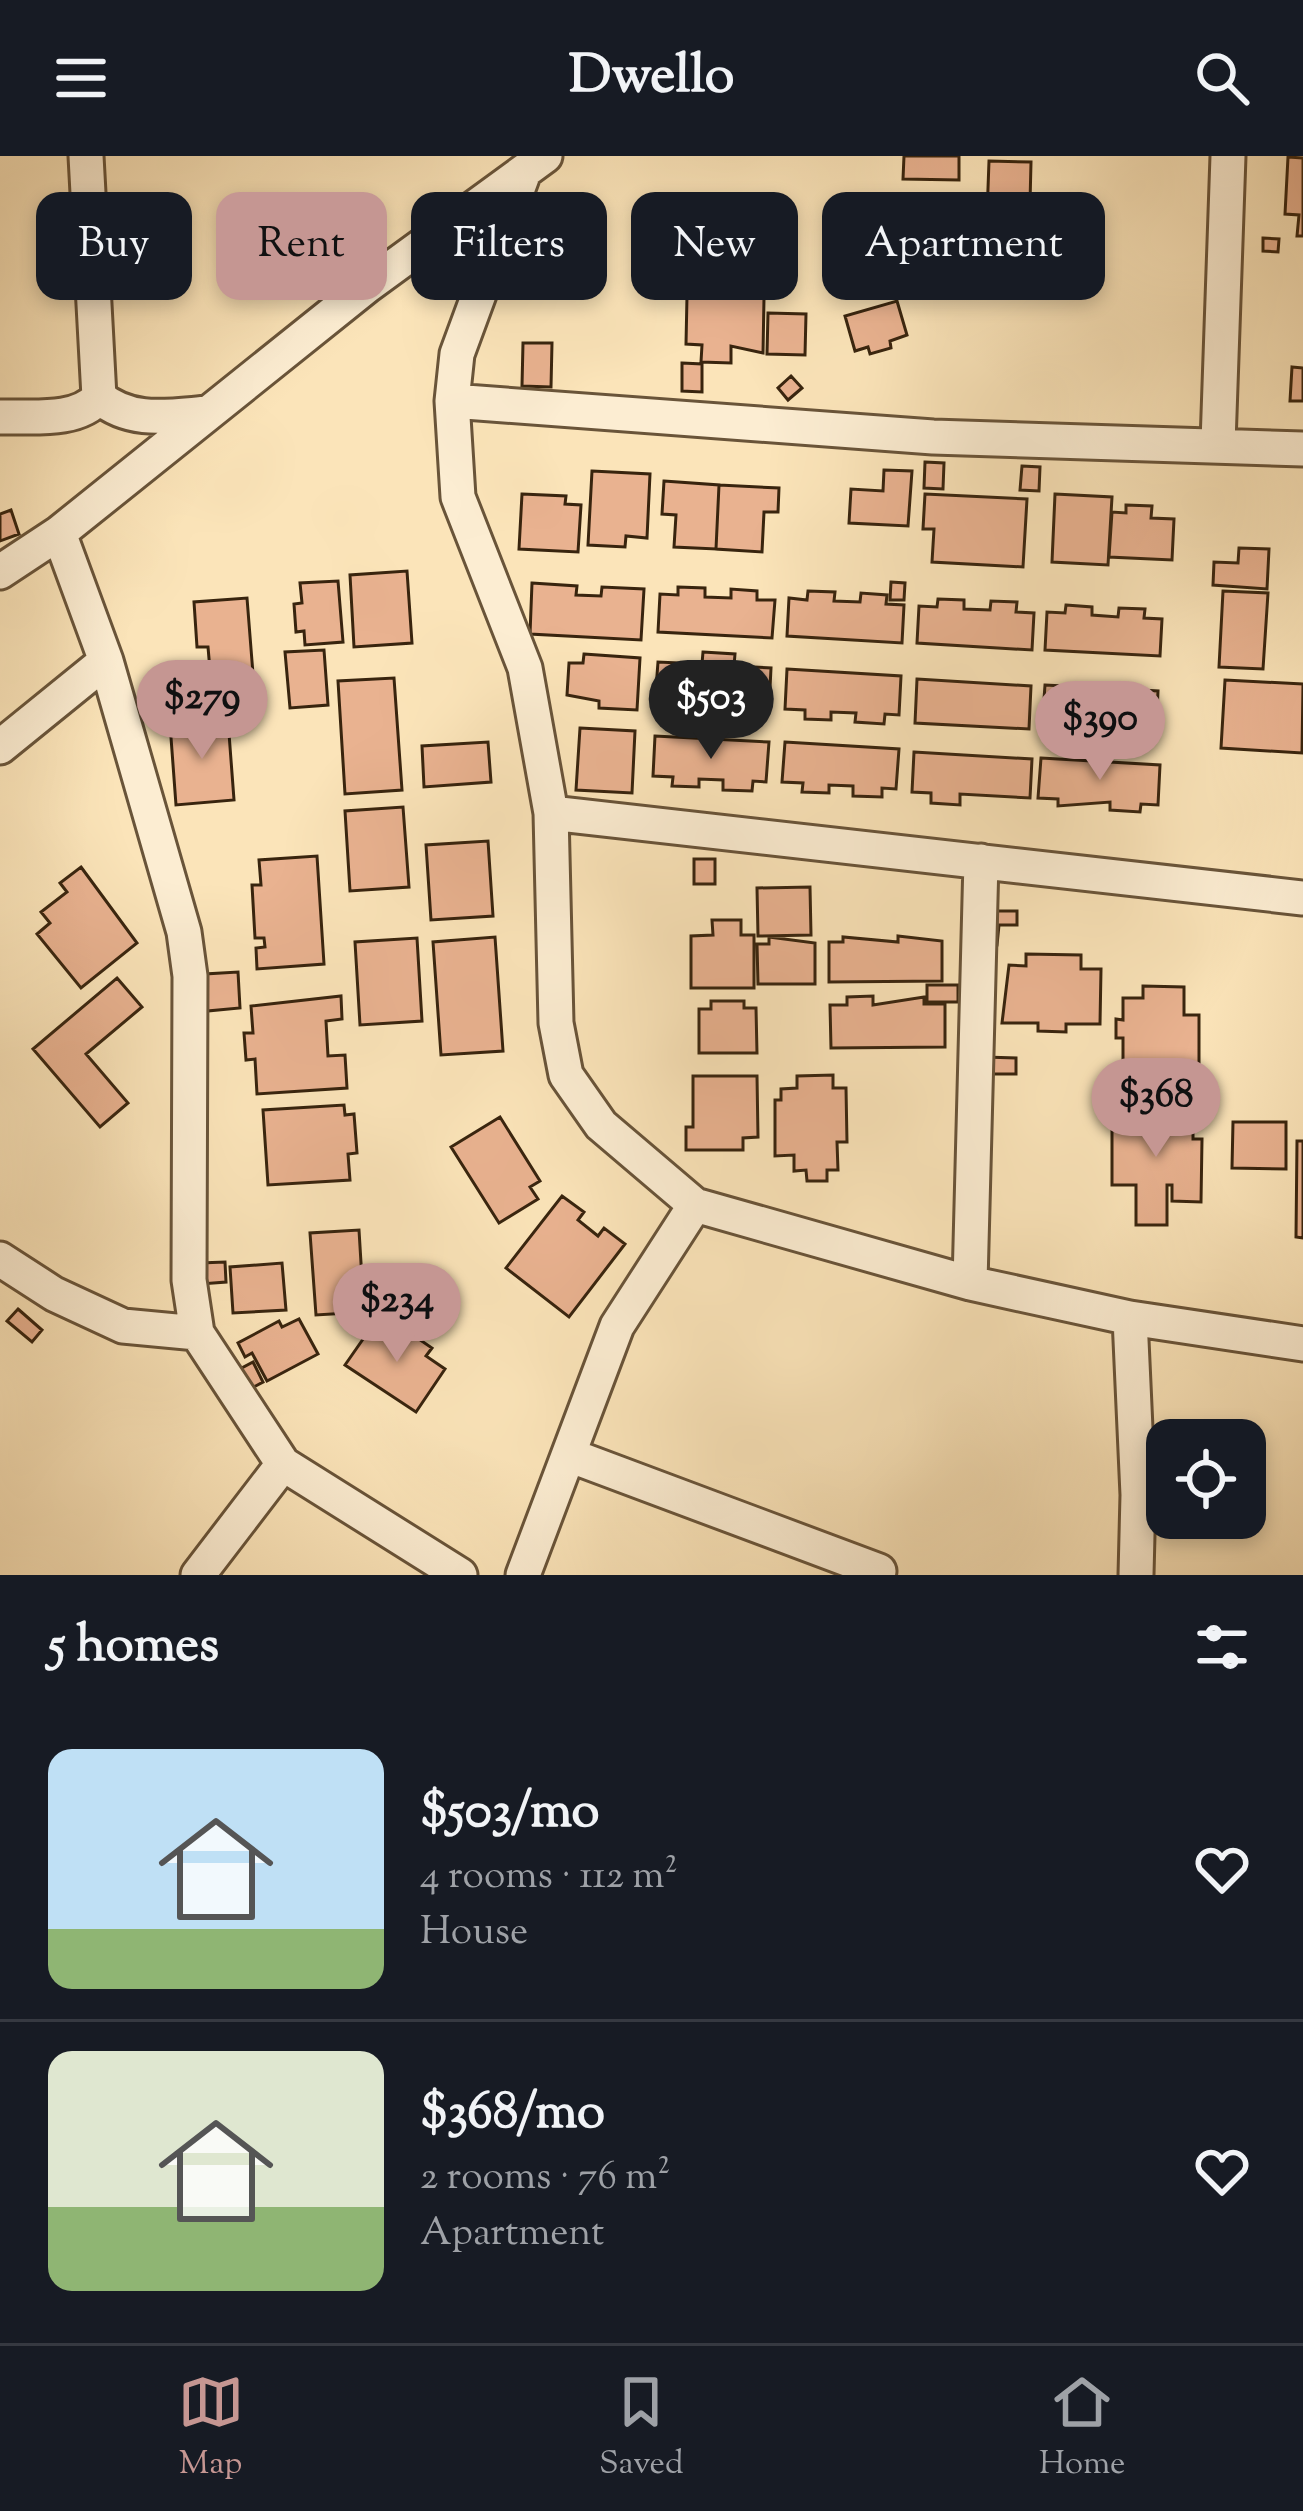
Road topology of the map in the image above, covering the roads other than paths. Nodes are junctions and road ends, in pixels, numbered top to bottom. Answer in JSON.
{"nodes":[{"id":1,"x":86,"y":156,"type":"edge"},
{"id":2,"x":1228,"y":156,"type":"edge"},
{"id":3,"x":534,"y":164,"type":"edge"},
{"id":4,"x":99,"y":397,"type":"junction"},
{"id":5,"x":452,"y":401,"type":"junction"},
{"id":6,"x":208,"y":413,"type":"junction"},
{"id":7,"x":0,"y":417,"type":"edge"},
{"id":8,"x":1218,"y":443,"type":"junction"},
{"id":9,"x":1303,"y":449,"type":"edge"},
{"id":10,"x":59,"y":533,"type":"junction"},
{"id":11,"x":0,"y":572,"type":"edge"},
{"id":12,"x":106,"y":662,"type":"junction"},
{"id":13,"x":0,"y":747,"type":"edge"},
{"id":14,"x":551,"y":813,"type":"junction"},
{"id":15,"x":981,"y":861,"type":"junction"},
{"id":16,"x":1303,"y":898,"type":"edge"},
{"id":17,"x":695,"y":1205,"type":"junction"},
{"id":18,"x":0,"y":1259,"type":"edge"},
{"id":19,"x":970,"y":1283,"type":"junction"},
{"id":20,"x":1130,"y":1318,"type":"junction"},
{"id":21,"x":197,"y":1334,"type":"junction"},
{"id":22,"x":1303,"y":1344,"type":"edge"},
{"id":23,"x":569,"y":1455,"type":"junction"},
{"id":24,"x":283,"y":1464,"type":"junction"},
{"id":25,"x":879,"y":1570,"type":"dead end"},
{"id":26,"x":198,"y":1575,"type":"edge"},
{"id":27,"x":460,"y":1575,"type":"edge"},
{"id":28,"x":523,"y":1575,"type":"edge"},
{"id":29,"x":1136,"y":1575,"type":"edge"}],
"edges":[{"from":1,"to":4,"type":"street"},
{"from":2,"to":8,"type":"street"},
{"from":3,"to":5,"type":"street"},
{"from":3,"to":6,"type":"street"},
{"from":4,"to":6,"type":"street"},
{"from":4,"to":7,"type":"street"},
{"from":5,"to":8,"type":"street"},
{"from":5,"to":14,"type":"street"},
{"from":6,"to":10,"type":"street"},
{"from":8,"to":9,"type":"street"},
{"from":10,"to":11,"type":"street"},
{"from":10,"to":12,"type":"street"},
{"from":12,"to":13,"type":"street"},
{"from":12,"to":21,"type":"street"},
{"from":14,"to":15,"type":"street"},
{"from":14,"to":17,"type":"street"},
{"from":15,"to":16,"type":"street"},
{"from":15,"to":19,"type":"street"},
{"from":17,"to":19,"type":"street"},
{"from":17,"to":23,"type":"street"},
{"from":18,"to":21,"type":"street"},
{"from":19,"to":20,"type":"street"},
{"from":20,"to":22,"type":"street"},
{"from":20,"to":29,"type":"street"},
{"from":21,"to":24,"type":"street"},
{"from":23,"to":25,"type":"street"},
{"from":23,"to":28,"type":"street"},
{"from":24,"to":26,"type":"street"},
{"from":24,"to":27,"type":"street"}]}
